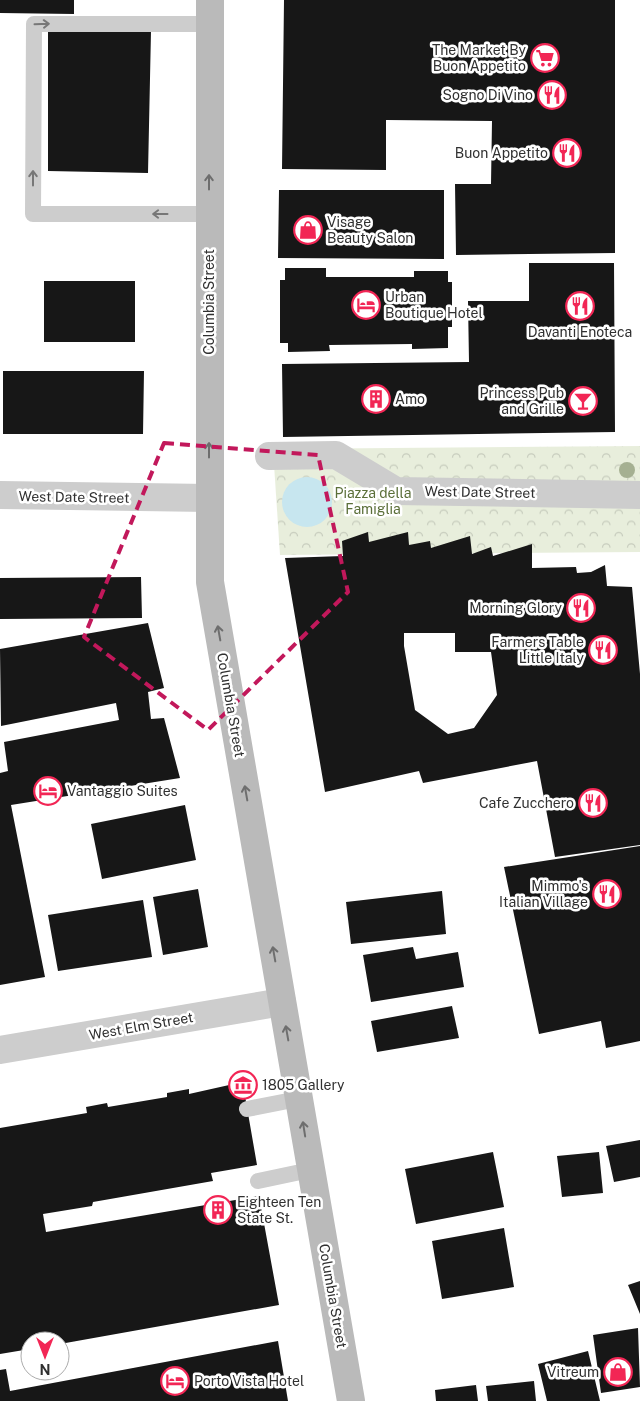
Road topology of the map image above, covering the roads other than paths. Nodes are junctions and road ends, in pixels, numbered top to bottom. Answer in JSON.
{"nodes":[{"id":1,"x":210,"y":12,"type":"edge"},
{"id":2,"x":209,"y":214,"type":"junction"},
{"id":3,"x":269,"y":456,"type":"dead end"},
{"id":4,"x":0,"y":495,"type":"edge"},
{"id":5,"x":640,"y":495,"type":"edge"},
{"id":6,"x":209,"y":498,"type":"junction"},
{"id":7,"x":282,"y":1002,"type":"junction"},
{"id":8,"x":0,"y":1050,"type":"edge"},
{"id":9,"x":298,"y":1099,"type":"junction"},
{"id":10,"x":247,"y":1108,"type":"dead end"},
{"id":11,"x":310,"y":1170,"type":"junction"},
{"id":12,"x":258,"y":1181,"type":"dead end"},
{"id":13,"x":351,"y":1401,"type":"edge"}],
"edges":[{"from":2,"to":1,"type":"main road","name":"Columbia Street","one_way":true},
{"from":2,"to":1,"type":"lane","one_way":true},
{"from":6,"to":2,"type":"main road","name":"Columbia Street","one_way":true},
{"from":3,"to":5,"type":"street","name":"West Date Street"},
{"from":4,"to":6,"type":"street","name":"West Date Street"},
{"from":7,"to":6,"type":"main road","name":"Columbia Street","one_way":true},
{"from":7,"to":8,"type":"street","name":"West Elm Street"},
{"from":9,"to":7,"type":"main road","name":"Columbia Street","one_way":true},
{"from":9,"to":10,"type":"lane"},
{"from":11,"to":9,"type":"main road","name":"Columbia Street","one_way":true},
{"from":11,"to":12,"type":"lane"},
{"from":11,"to":13,"type":"main road","name":"Columbia Street"}]}
